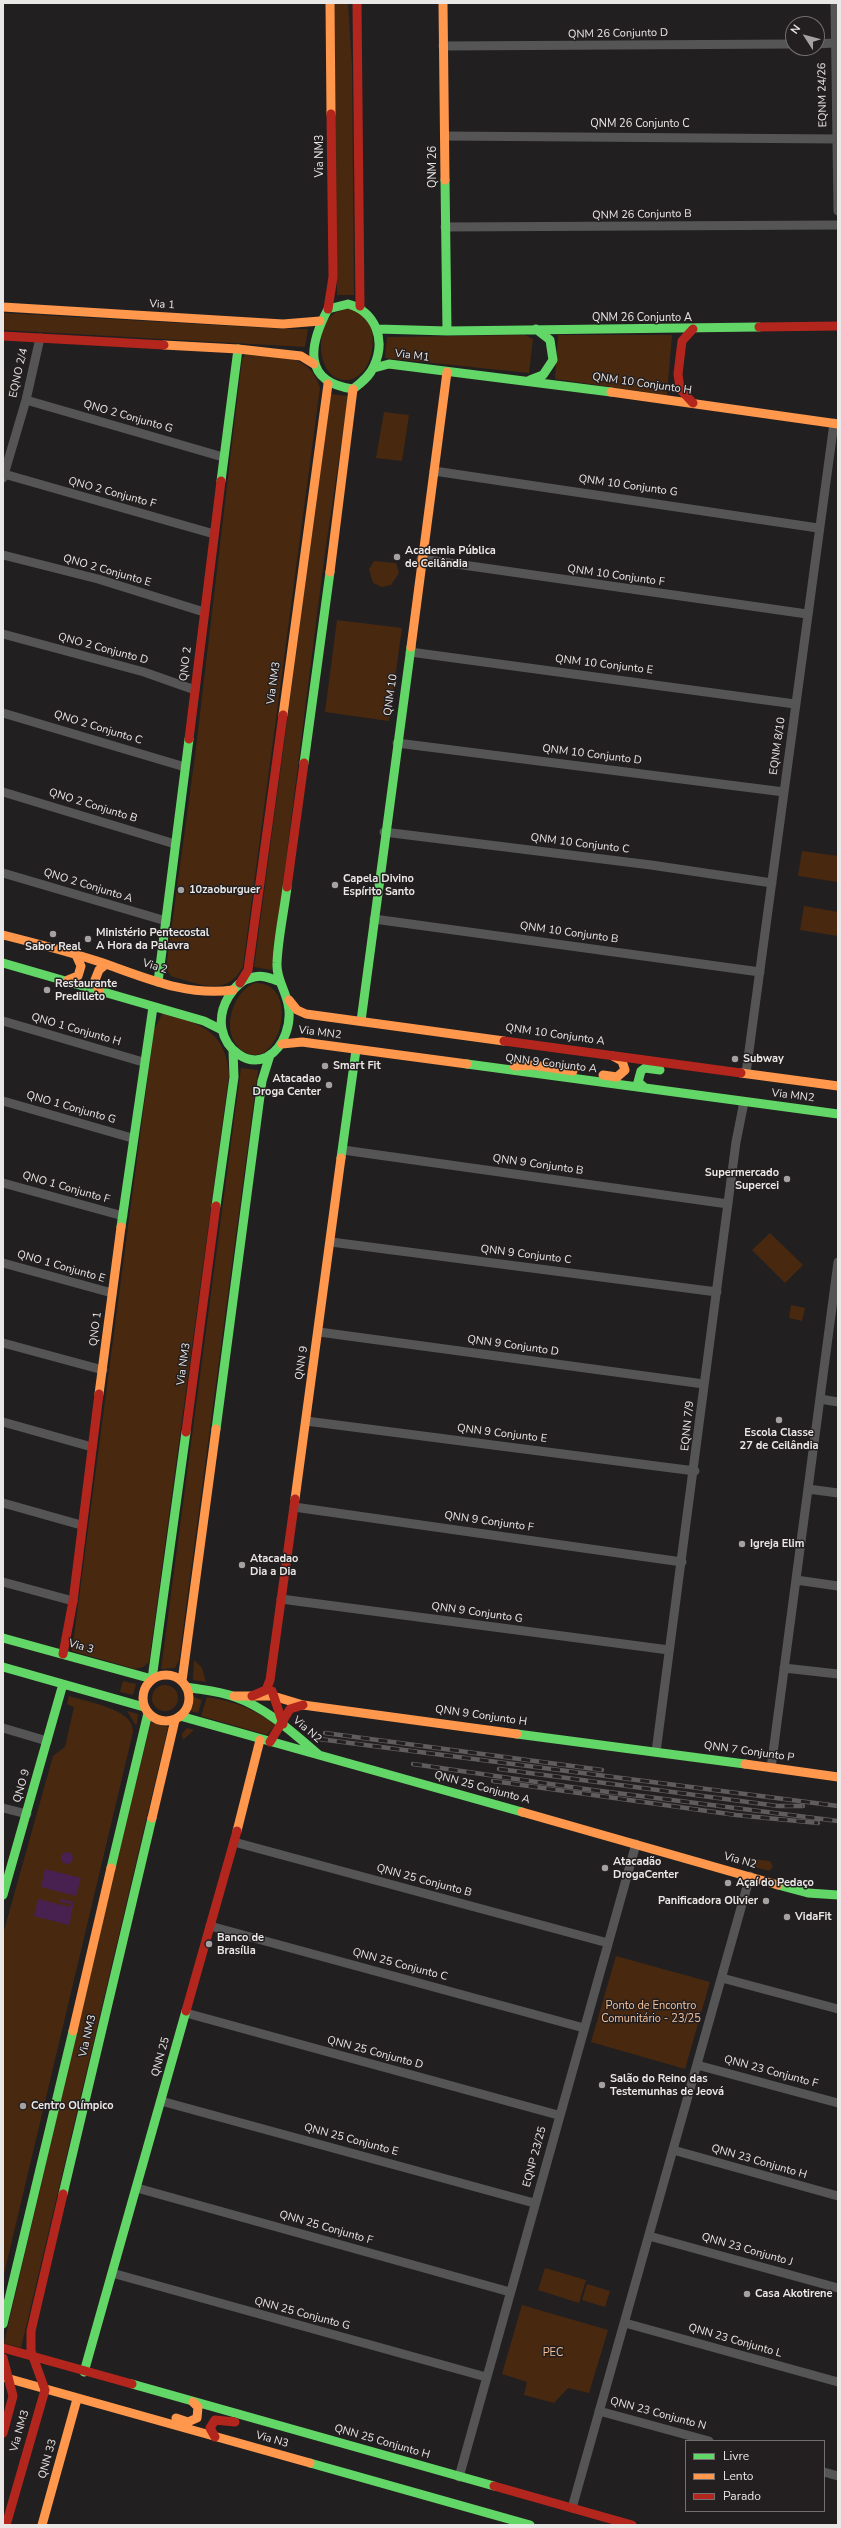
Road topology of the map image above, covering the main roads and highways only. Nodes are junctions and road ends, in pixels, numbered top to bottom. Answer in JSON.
{"nodes":[{"id":1,"x":330,"y":3,"type":"edge"},
{"id":2,"x":357,"y":3,"type":"edge"},
{"id":3,"x":443,"y":3,"type":"edge"},
{"id":4,"x":360,"y":306,"type":"junction"},
{"id":5,"x":3,"y":307,"type":"edge"},
{"id":6,"x":328,"y":309,"type":"junction"},
{"id":7,"x":320,"y":322,"type":"junction"},
{"id":8,"x":838,"y":326,"type":"edge"},
{"id":9,"x":378,"y":328,"type":"junction"},
{"id":10,"x":536,"y":329,"type":"junction"},
{"id":11,"x":693,"y":329,"type":"junction"},
{"id":12,"x":446,"y":331,"type":"junction"},
{"id":13,"x":3,"y":336,"type":"edge"},
{"id":14,"x":238,"y":349,"type":"junction"},
{"id":15,"x":314,"y":364,"type":"junction"},
{"id":16,"x":374,"y":368,"type":"junction"},
{"id":17,"x":447,"y":372,"type":"junction"},
{"id":18,"x":525,"y":380,"type":"junction"},
{"id":19,"x":328,"y":384,"type":"junction"},
{"id":20,"x":353,"y":389,"type":"junction"},
{"id":21,"x":693,"y":403,"type":"junction"},
{"id":22,"x":836,"y":423,"type":"edge"},
{"id":23,"x":3,"y":935,"type":"edge"},
{"id":24,"x":76,"y":954,"type":"junction"},
{"id":25,"x":3,"y":963,"type":"edge"},
{"id":26,"x":106,"y":964,"type":"junction"},
{"id":27,"x":68,"y":980,"type":"junction"},
{"id":28,"x":278,"y":981,"type":"junction"},
{"id":29,"x":158,"y":982,"type":"junction"},
{"id":30,"x":240,"y":983,"type":"junction"},
{"id":31,"x":99,"y":990,"type":"junction"},
{"id":32,"x":233,"y":990,"type":"junction"},
{"id":33,"x":289,"y":1000,"type":"junction"},
{"id":34,"x":153,"y":1007,"type":"junction"},
{"id":35,"x":361,"y":1021,"type":"junction"},
{"id":36,"x":222,"y":1030,"type":"junction"},
{"id":37,"x":282,"y":1044,"type":"junction"},
{"id":38,"x":356,"y":1050,"type":"junction"},
{"id":39,"x":233,"y":1051,"type":"junction"},
{"id":40,"x":609,"y":1054,"type":"junction"},
{"id":41,"x":270,"y":1055,"type":"junction"},
{"id":42,"x":487,"y":1068,"type":"junction"},
{"id":43,"x":746,"y":1073,"type":"joint"},
{"id":44,"x":763,"y":1075,"type":"junction"},
{"id":45,"x":838,"y":1086,"type":"edge"},
{"id":46,"x":645,"y":1088,"type":"junction"},
{"id":47,"x":744,"y":1102,"type":"joint"},
{"id":48,"x":838,"y":1114,"type":"edge"},
{"id":49,"x":3,"y":1638,"type":"edge"},
{"id":50,"x":63,"y":1654,"type":"junction"},
{"id":51,"x":3,"y":1667,"type":"edge"},
{"id":52,"x":152,"y":1679,"type":"junction"},
{"id":53,"x":270,"y":1680,"type":"junction"},
{"id":54,"x":63,"y":1684,"type":"junction"},
{"id":55,"x":184,"y":1684,"type":"junction"},
{"id":56,"x":234,"y":1696,"type":"junction"},
{"id":57,"x":252,"y":1696,"type":"junction"},
{"id":58,"x":273,"y":1696,"type":"junction"},
{"id":59,"x":303,"y":1705,"type":"junction"},
{"id":60,"x":146,"y":1710,"type":"junction"},
{"id":61,"x":178,"y":1718,"type":"junction"},
{"id":62,"x":283,"y":1724,"type":"junction"},
{"id":63,"x":264,"y":1743,"type":"junction"},
{"id":64,"x":656,"y":1752,"type":"joint"},
{"id":65,"x":321,"y":1757,"type":"junction"},
{"id":66,"x":838,"y":1777,"type":"edge"},
{"id":67,"x":636,"y":1844,"type":"joint"},
{"id":68,"x":4,"y":1891,"type":"edge"},
{"id":69,"x":808,"y":1893,"type":"junction"},
{"id":70,"x":838,"y":1895,"type":"edge"},
{"id":71,"x":838,"y":1901,"type":"edge"},
{"id":72,"x":3,"y":2324,"type":"edge"},
{"id":73,"x":3,"y":2348,"type":"edge"},
{"id":74,"x":3,"y":2358,"type":"edge"},
{"id":75,"x":34,"y":2358,"type":"junction"},
{"id":76,"x":84,"y":2372,"type":"junction"},
{"id":77,"x":6,"y":2378,"type":"edge"},
{"id":78,"x":45,"y":2390,"type":"junction"},
{"id":79,"x":80,"y":2399,"type":"junction"},
{"id":80,"x":193,"y":2402,"type":"junction"},
{"id":81,"x":299,"y":2431,"type":"junction"},
{"id":82,"x":3,"y":2434,"type":"edge"},
{"id":83,"x":215,"y":2437,"type":"junction"},
{"id":84,"x":6,"y":2525,"type":"edge"},
{"id":85,"x":42,"y":2525,"type":"edge"},
{"id":86,"x":530,"y":2525,"type":"edge"},
{"id":87,"x":632,"y":2525,"type":"edge"}],
"edges":[{"from":1,"to":6,"type":"main road","name":"Via NM3"},
{"from":2,"to":4,"type":"main road"},
{"from":3,"to":12,"type":"main road","name":"QNM 26"},
{"from":4,"to":6,"type":"main road"},
{"from":4,"to":9,"type":"main road"},
{"from":5,"to":7,"type":"main road","name":"Via 1"},
{"from":6,"to":7,"type":"main road"},
{"from":7,"to":15,"type":"main road"},
{"from":8,"to":11,"type":"main road","name":"QNM 26 Conjunto A"},
{"from":9,"to":12,"type":"main road"},
{"from":9,"to":16,"type":"main road"},
{"from":10,"to":11,"type":"main road","name":"QNM 26 Conjunto A"},
{"from":10,"to":12,"type":"main road","name":"QNM 26 Conjunto A"},
{"from":10,"to":18,"type":"main road"},
{"from":11,"to":21,"type":"main road"},
{"from":13,"to":14,"type":"main road"},
{"from":14,"to":15,"type":"main road"},
{"from":14,"to":29,"type":"main road","name":"QNO 2"},
{"from":15,"to":19,"type":"main road"},
{"from":16,"to":17,"type":"main road","name":"Via M1"},
{"from":16,"to":20,"type":"main road"},
{"from":17,"to":18,"type":"main road","name":"QNM 10 Conjunto H"},
{"from":17,"to":35,"type":"main road","name":"QNM 10"},
{"from":18,"to":21,"type":"main road","name":"QNM 10 Conjunto H"},
{"from":19,"to":20,"type":"main road"},
{"from":19,"to":30,"type":"main road","name":"Via NM3"},
{"from":20,"to":28,"type":"main road"},
{"from":21,"to":22,"type":"main road","name":"QNM 10 Conjunto H"},
{"from":23,"to":24,"type":"main road","name":"Via 2"},
{"from":24,"to":26,"type":"main road","name":"Via 2"},
{"from":24,"to":27,"type":"main road"},
{"from":25,"to":27,"type":"main road"},
{"from":26,"to":29,"type":"main road","name":"Via 2"},
{"from":26,"to":31,"type":"main road"},
{"from":27,"to":31,"type":"main road"},
{"from":28,"to":30,"type":"main road"},
{"from":28,"to":33,"type":"main road"},
{"from":29,"to":32,"type":"main road","name":"Via 2"},
{"from":30,"to":32,"type":"main road"},
{"from":31,"to":34,"type":"main road"},
{"from":32,"to":36,"type":"main road"},
{"from":33,"to":35,"type":"main road","name":"Via MN2"},
{"from":33,"to":37,"type":"main road"},
{"from":34,"to":36,"type":"main road"},
{"from":34,"to":50,"type":"main road","name":"QNO 1"},
{"from":35,"to":40,"type":"main road","name":"QNM 10 Conjunto A"},
{"from":36,"to":39,"type":"main road"},
{"from":37,"to":38,"type":"main road","name":"Via MN2"},
{"from":37,"to":41,"type":"main road"},
{"from":38,"to":42,"type":"main road","name":"QNN 9 Conjunto A"},
{"from":38,"to":53,"type":"main road","name":"QNN 9"},
{"from":39,"to":41,"type":"main road"},
{"from":39,"to":52,"type":"main road","name":"Via NM3"},
{"from":40,"to":42,"type":"main road"},
{"from":40,"to":43,"type":"main road","name":"QNM 10 Conjunto A"},
{"from":41,"to":55,"type":"main road"},
{"from":42,"to":46,"type":"main road","name":"QNN 9 Conjunto A"},
{"from":43,"to":44,"type":"main road","name":"Via MN2"},
{"from":44,"to":45,"type":"main road","name":"Via MN2"},
{"from":44,"to":46,"type":"main road"},
{"from":46,"to":47,"type":"main road","name":"QNN 9 Conjunto A"},
{"from":47,"to":48,"type":"main road","name":"Via MN2"},
{"from":49,"to":50,"type":"main road","name":"Via 3"},
{"from":50,"to":52,"type":"main road","name":"Via 3"},
{"from":51,"to":54,"type":"main road"},
{"from":52,"to":55,"type":"main road"},
{"from":52,"to":60,"type":"main road"},
{"from":53,"to":57,"type":"main road"},
{"from":53,"to":58,"type":"main road","name":"QNN 9"},
{"from":54,"to":60,"type":"main road"},
{"from":54,"to":68,"type":"main road","name":"QNO 9"},
{"from":55,"to":56,"type":"main road","name":"Via N2"},
{"from":55,"to":61,"type":"main road"},
{"from":56,"to":57,"type":"main road","name":"QNN 9 Conjunto H"},
{"from":56,"to":62,"type":"main road","name":"Via N2"},
{"from":57,"to":58,"type":"main road","name":"QNN 9 Conjunto H"},
{"from":58,"to":59,"type":"main road","name":"QNN 9 Conjunto H"},
{"from":58,"to":62,"type":"main road","name":"QNN 9"},
{"from":59,"to":62,"type":"main road"},
{"from":59,"to":64,"type":"main road","name":"QNN 9 Conjunto H"},
{"from":60,"to":61,"type":"main road"},
{"from":60,"to":72,"type":"main road","name":"Via NM3"},
{"from":61,"to":63,"type":"main road","name":"Via N2"},
{"from":61,"to":75,"type":"main road","name":"Via NM3"},
{"from":62,"to":63,"type":"main road"},
{"from":62,"to":65,"type":"main road","name":"Via N2"},
{"from":63,"to":65,"type":"main road","name":"Via N2"},
{"from":63,"to":76,"type":"main road","name":"QNN 25"},
{"from":64,"to":66,"type":"main road","name":"QNN 7 Conjunto P"},
{"from":65,"to":67,"type":"main road","name":"QNN 25 Conjunto A"},
{"from":67,"to":69,"type":"main road","name":"Via N2"},
{"from":69,"to":70,"type":"main road","name":"Via N2"},
{"from":69,"to":71,"type":"main road"},
{"from":73,"to":75,"type":"main road","name":"Via N3"},
{"from":74,"to":77,"type":"main road","name":"Via NM3"},
{"from":75,"to":76,"type":"main road","name":"Via N3"},
{"from":75,"to":78,"type":"main road","name":"Via NM3"},
{"from":76,"to":80,"type":"main road","name":"Via N3"},
{"from":77,"to":78,"type":"main road","name":"Via N3"},
{"from":77,"to":82,"type":"main road","name":"Via NM3"},
{"from":78,"to":79,"type":"main road","name":"Via N3"},
{"from":78,"to":84,"type":"main road","name":"Via NM3"},
{"from":79,"to":80,"type":"main road"},
{"from":79,"to":83,"type":"main road","name":"Via N3"},
{"from":79,"to":85,"type":"main road","name":"QNN 33"},
{"from":80,"to":81,"type":"main road","name":"Via N3"},
{"from":81,"to":83,"type":"main road"},
{"from":81,"to":87,"type":"main road","name":"QNN 25 Conjunto H"},
{"from":83,"to":86,"type":"main road","name":"Via N3"}]}
